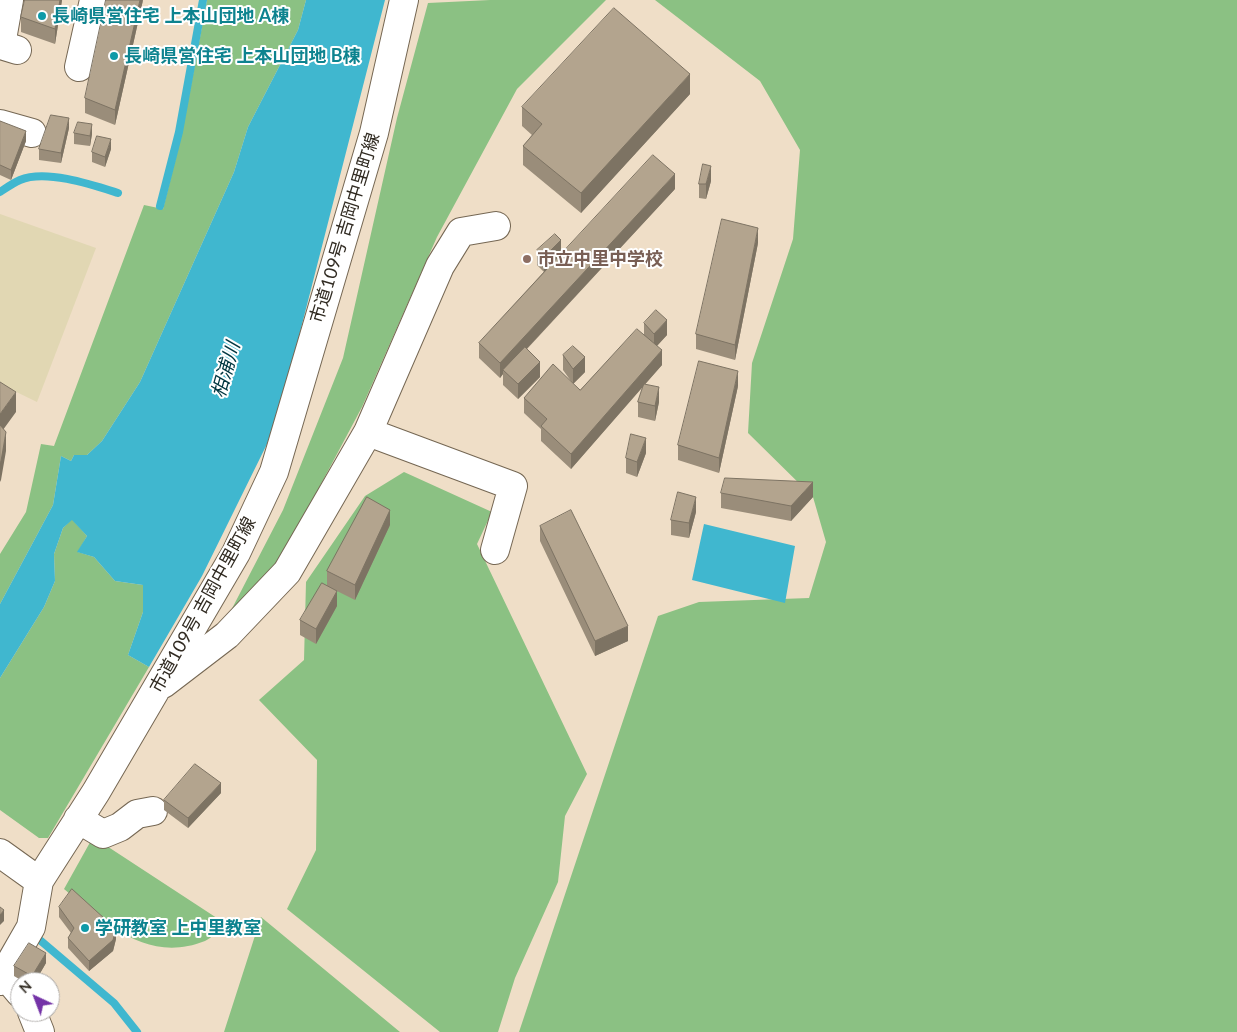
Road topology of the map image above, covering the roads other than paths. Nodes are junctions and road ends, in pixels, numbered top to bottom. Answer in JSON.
{"nodes":[{"id":1,"x":94,"y":0,"type":"edge"},
{"id":2,"x":404,"y":0,"type":"edge"},
{"id":3,"x":5,"y":10,"type":"edge"},
{"id":4,"x":17,"y":50,"type":"dead end"},
{"id":5,"x":79,"y":67,"type":"dead end"},
{"id":6,"x":0,"y":124,"type":"edge"},
{"id":7,"x":32,"y":133,"type":"dead end"},
{"id":8,"x":496,"y":226,"type":"dead end"},
{"id":9,"x":368,"y":432,"type":"junction"},
{"id":10,"x":495,"y":550,"type":"dead end"},
{"id":11,"x":154,"y":691,"type":"junction"},
{"id":12,"x":153,"y":811,"type":"dead end"},
{"id":13,"x":78,"y":819,"type":"junction"},
{"id":14,"x":0,"y":853,"type":"edge"},
{"id":15,"x":39,"y":881,"type":"junction"},
{"id":16,"x":8,"y":983,"type":"edge"}],
"edges":[{"from":1,"to":5,"type":"street"},
{"from":2,"to":11,"type":"street","name":"市道109号 吉岡中里町線"},
{"from":3,"to":4,"type":"street"},
{"from":6,"to":7,"type":"street"},
{"from":8,"to":9,"type":"street"},
{"from":9,"to":10,"type":"street"},
{"from":9,"to":11,"type":"street"},
{"from":11,"to":13,"type":"street","name":"市道109号 吉岡中里町線"},
{"from":12,"to":13,"type":"street"},
{"from":13,"to":15,"type":"street","name":"市道109号 吉岡中里町線"},
{"from":14,"to":15,"type":"street"},
{"from":15,"to":16,"type":"street","name":"市道109号 吉岡中里町線"}]}
